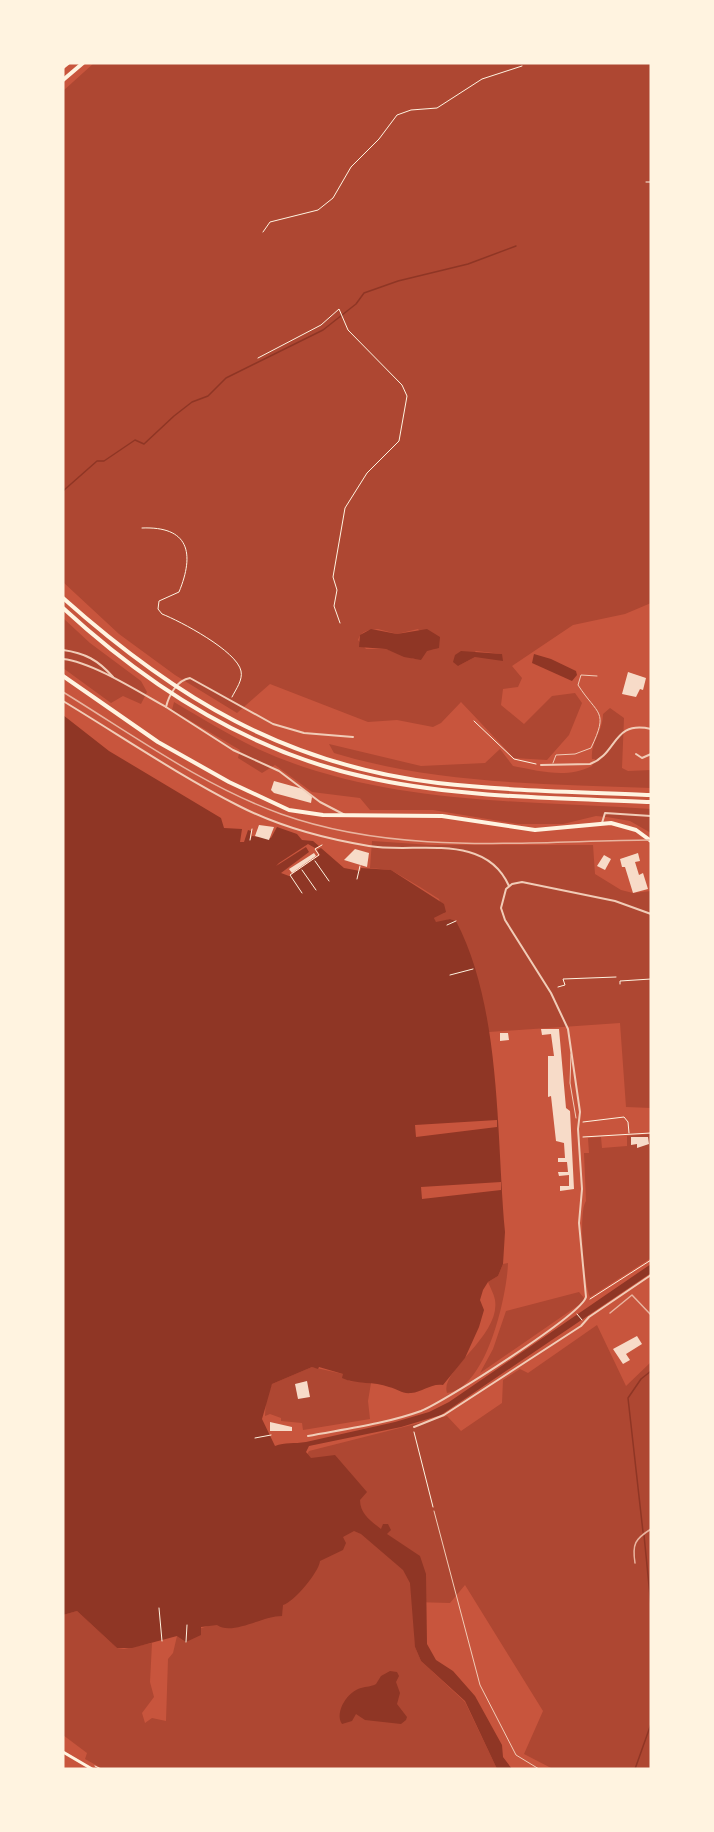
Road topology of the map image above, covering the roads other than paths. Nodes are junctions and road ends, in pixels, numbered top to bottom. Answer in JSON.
{"nodes":[{"id":1,"x":68,"y":63,"type":"edge"},
{"id":2,"x":83,"y":63,"type":"edge"},
{"id":3,"x":63,"y":67,"type":"edge"},
{"id":4,"x":63,"y":80,"type":"edge"},
{"id":5,"x":63,"y":598,"type":"edge"},
{"id":6,"x":63,"y":608,"type":"edge"},
{"id":7,"x":63,"y":650,"type":"edge"},
{"id":8,"x":63,"y":659,"type":"edge"},
{"id":9,"x":63,"y":676,"type":"edge"},
{"id":10,"x":597,"y":676,"type":"dead end"},
{"id":11,"x":115,"y":679,"type":"junction"},
{"id":12,"x":63,"y":700,"type":"edge"},
{"id":13,"x":166,"y":707,"type":"junction"},
{"id":14,"x":651,"y":729,"type":"edge"},
{"id":15,"x":352,"y":737,"type":"dead end"},
{"id":16,"x":636,"y":754,"type":"dead end"},
{"id":17,"x":651,"y":754,"type":"edge"},
{"id":18,"x":541,"y":765,"type":"road end"},
{"id":19,"x":552,"y":765,"type":"junction"},
{"id":20,"x":651,"y":795,"type":"edge"},
{"id":21,"x":651,"y":802,"type":"edge"},
{"id":22,"x":345,"y":814,"type":"junction"},
{"id":23,"x":651,"y":816,"type":"edge"},
{"id":24,"x":602,"y":824,"type":"junction"},
{"id":25,"x":651,"y":841,"type":"edge"},
{"id":26,"x":651,"y":850,"type":"edge"},
{"id":27,"x":651,"y":857,"type":"edge"},
{"id":28,"x":509,"y":886,"type":"junction"},
{"id":29,"x":651,"y":914,"type":"edge"},
{"id":30,"x":651,"y":1275,"type":"edge"},
{"id":31,"x":414,"y":1427,"type":"road end"},
{"id":32,"x":308,"y":1436,"type":"dead end"},
{"id":33,"x":434,"y":1511,"type":"road end"},
{"id":34,"x":63,"y":1752,"type":"edge"},
{"id":35,"x":92,"y":1769,"type":"edge"},
{"id":36,"x":539,"y":1769,"type":"edge"}],
"edges":[{"from":1,"to":3,"type":"main road"},
{"from":2,"to":4,"type":"main road"},
{"from":5,"to":20,"type":"main road"},
{"from":6,"to":21,"type":"main road"},
{"from":7,"to":11,"type":"street"},
{"from":8,"to":11,"type":"street"},
{"from":9,"to":22,"type":"main road"},
{"from":10,"to":19,"type":"lane"},
{"from":11,"to":13,"type":"street"},
{"from":12,"to":28,"type":"street"},
{"from":13,"to":15,"type":"street"},
{"from":13,"to":22,"type":"street"},
{"from":14,"to":19,"type":"street"},
{"from":16,"to":17,"type":"street"},
{"from":18,"to":19,"type":"street"},
{"from":22,"to":24,"type":"main road"},
{"from":23,"to":24,"type":"street"},
{"from":24,"to":25,"type":"main road"},
{"from":26,"to":27,"type":"street"},
{"from":28,"to":29,"type":"street"},
{"from":28,"to":32,"type":"street"},
{"from":30,"to":31,"type":"street"},
{"from":33,"to":36,"type":"lane"},
{"from":34,"to":35,"type":"main road"}]}
